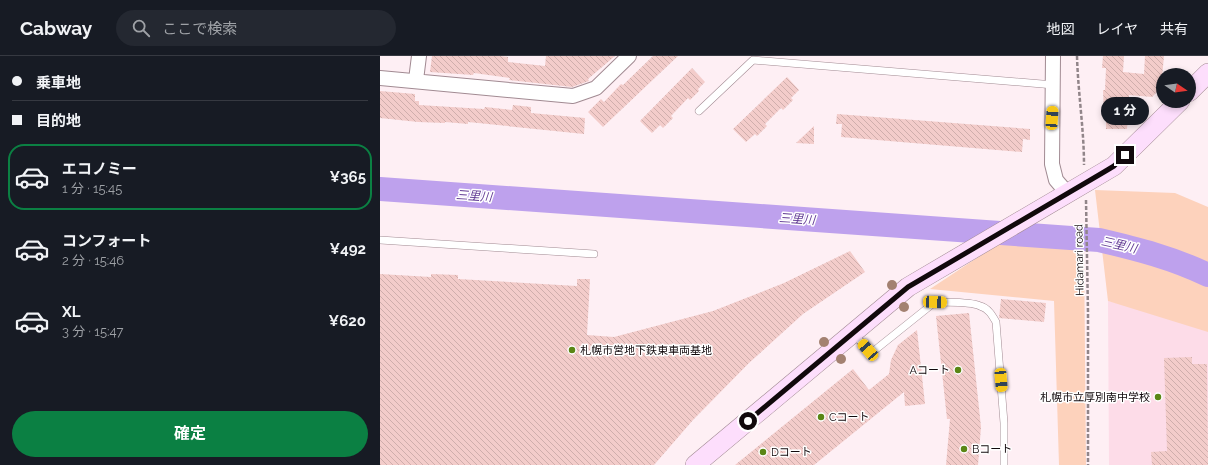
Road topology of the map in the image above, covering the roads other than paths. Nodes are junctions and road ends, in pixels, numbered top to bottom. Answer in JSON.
{"nodes":[{"id":1,"x":419,"y":56,"type":"edge"},
{"id":2,"x":629,"y":56,"type":"edge"},
{"id":3,"x":1053,"y":56,"type":"edge"},
{"id":4,"x":1208,"y":73,"type":"edge"},
{"id":5,"x":380,"y":78,"type":"edge"},
{"id":6,"x":416,"y":80,"type":"junction"},
{"id":7,"x":1054,"y":85,"type":"junction"},
{"id":8,"x":1196,"y":85,"type":"edge"},
{"id":9,"x":1173,"y":108,"type":"edge"},
{"id":10,"x":700,"y":111,"type":"dead end"},
{"id":11,"x":1079,"y":192,"type":"junction"},
{"id":12,"x":380,"y":240,"type":"edge"},
{"id":13,"x":594,"y":254,"type":"dead end"},
{"id":14,"x":853,"y":333,"type":"junction"},
{"id":15,"x":695,"y":465,"type":"edge"},
{"id":16,"x":1004,"y":465,"type":"edge"}],
"edges":[{"from":1,"to":6,"type":"street"},
{"from":2,"to":6,"type":"street"},
{"from":3,"to":7,"type":"street"},
{"from":4,"to":8,"type":"street"},
{"from":5,"to":6,"type":"street"},
{"from":7,"to":10,"type":"lane"},
{"from":7,"to":11,"type":"street"},
{"from":9,"to":11,"type":"street"},
{"from":11,"to":14,"type":"street"},
{"from":12,"to":13,"type":"lane"},
{"from":14,"to":15,"type":"street"},
{"from":14,"to":16,"type":"lane"}]}
